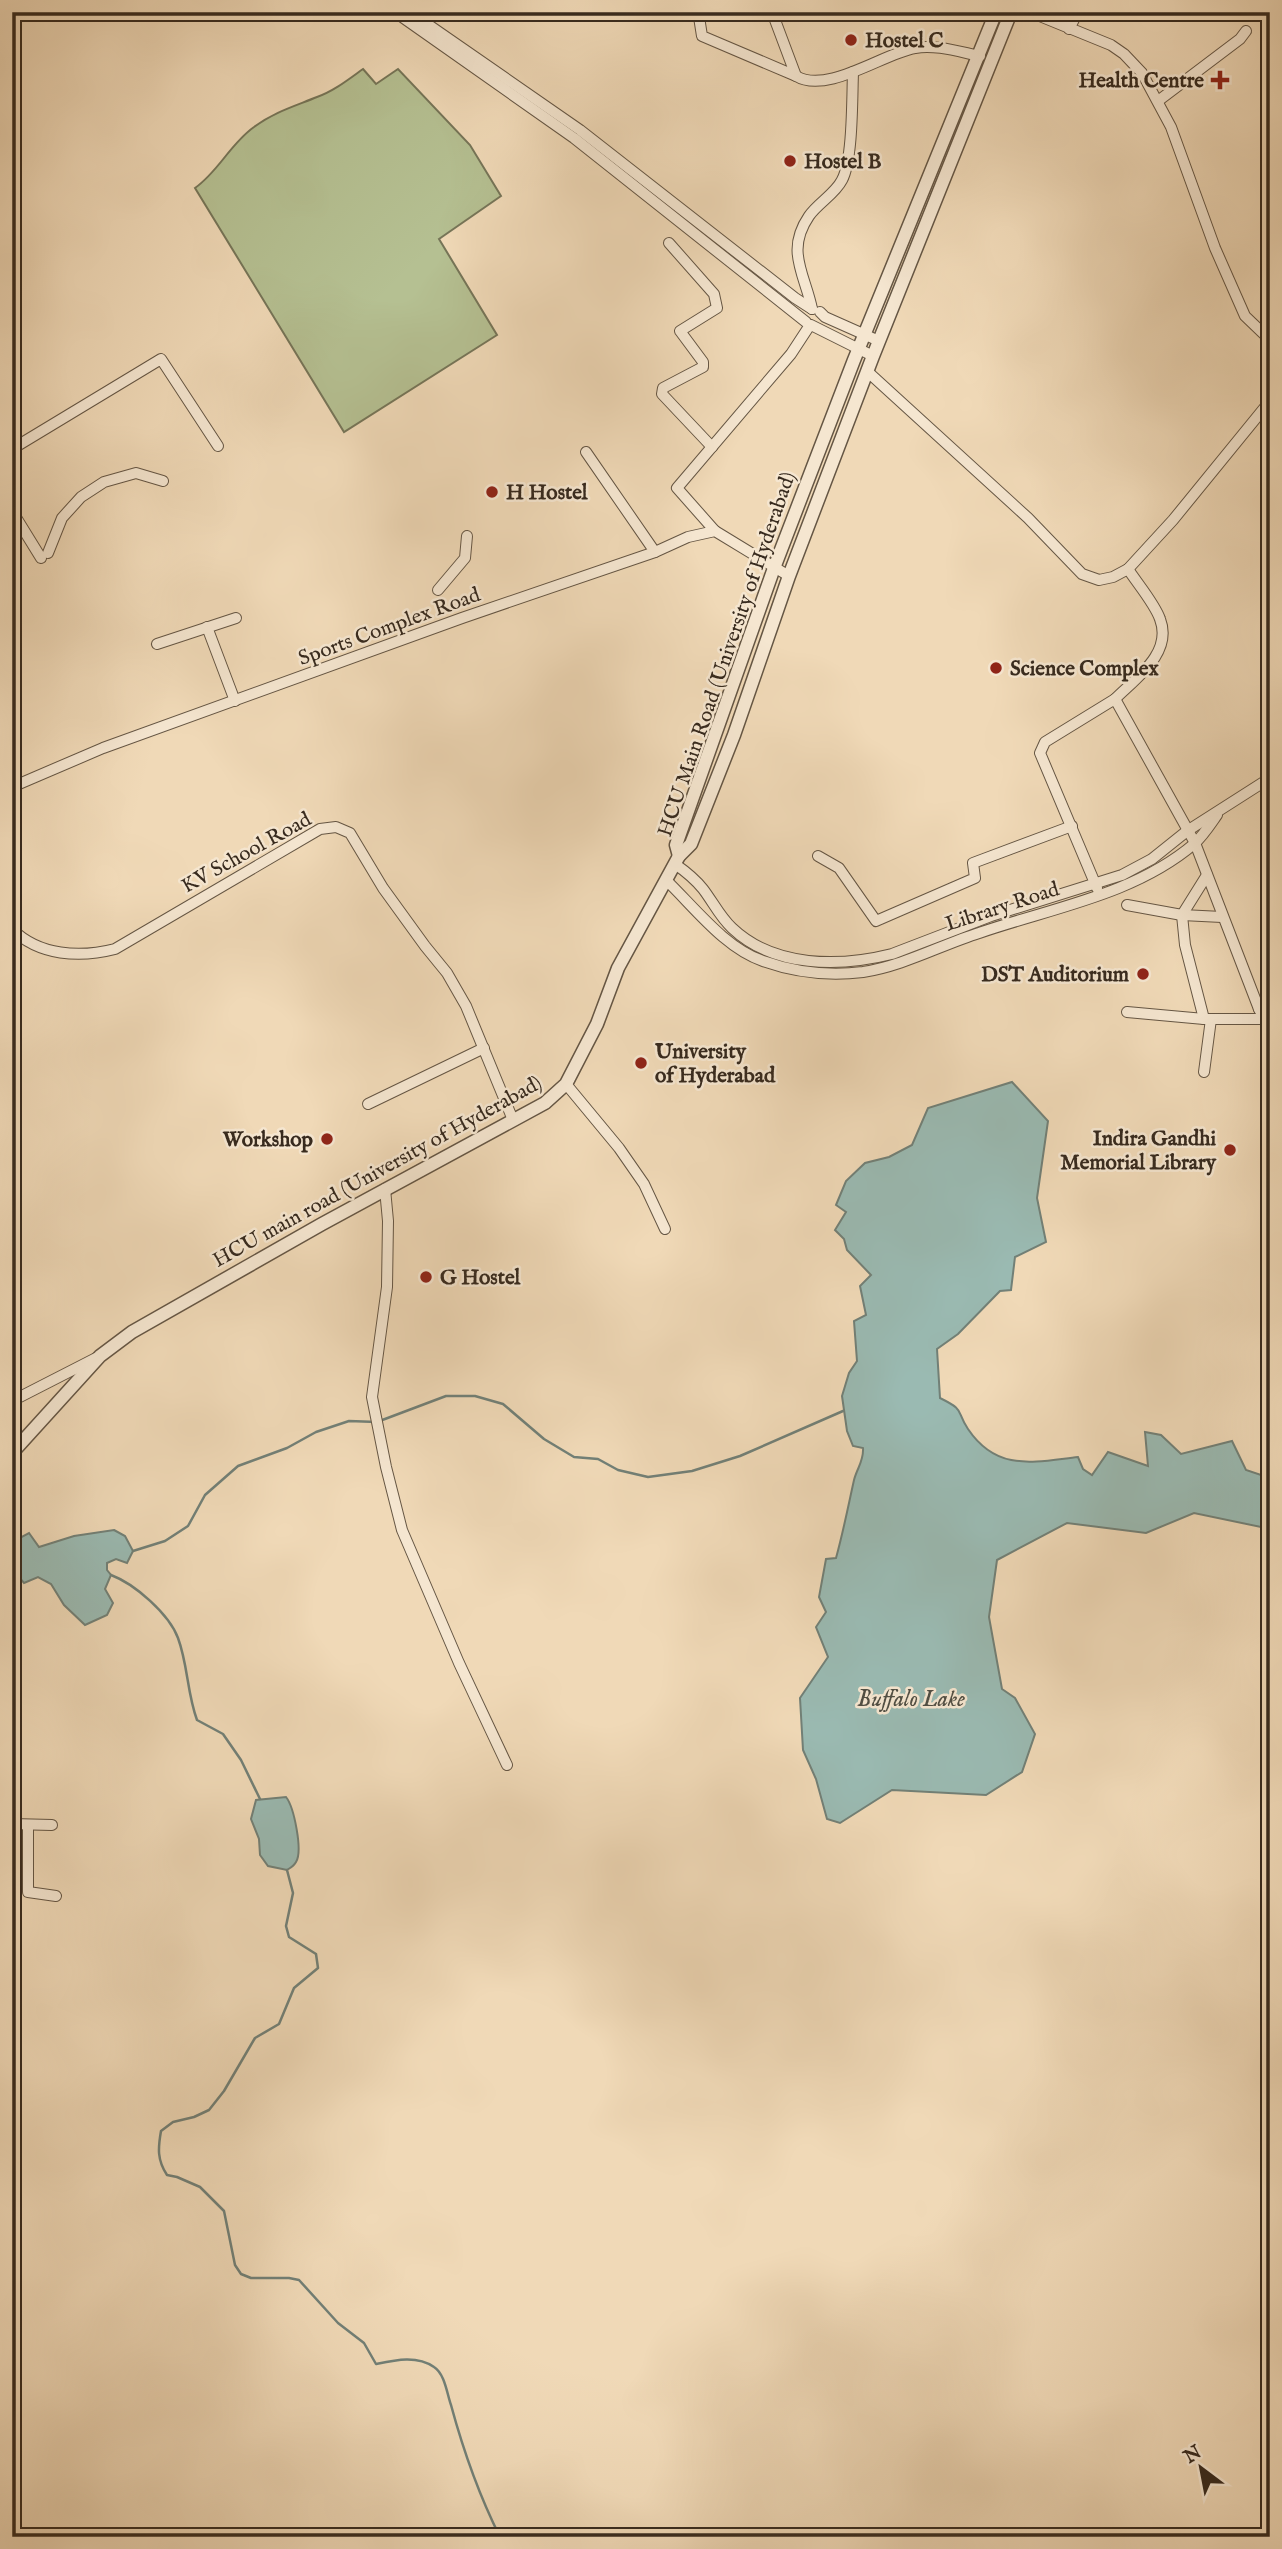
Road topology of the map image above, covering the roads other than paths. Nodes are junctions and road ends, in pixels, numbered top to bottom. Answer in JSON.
{"nodes":[{"id":1,"x":395,"y":12,"type":"edge"},
{"id":2,"x":410,"y":12,"type":"edge"},
{"id":3,"x":706,"y":12,"type":"edge"},
{"id":4,"x":772,"y":12,"type":"edge"},
{"id":5,"x":996,"y":12,"type":"edge"},
{"id":6,"x":1011,"y":12,"type":"edge"},
{"id":7,"x":1030,"y":12,"type":"edge"},
{"id":8,"x":1078,"y":12,"type":"edge"},
{"id":9,"x":1069,"y":29,"type":"junction"},
{"id":10,"x":1247,"y":31,"type":"dead end"},
{"id":11,"x":980,"y":56,"type":"junction"},
{"id":12,"x":853,"y":72,"type":"junction"},
{"id":13,"x":796,"y":76,"type":"junction"},
{"id":14,"x":1158,"y":101,"type":"junction"},
{"id":15,"x":577,"y":134,"type":"junction"},
{"id":16,"x":669,"y":243,"type":"dead end"},
{"id":17,"x":816,"y":311,"type":"junction"},
{"id":18,"x":809,"y":324,"type":"junction"},
{"id":19,"x":864,"y":336,"type":"junction"},
{"id":20,"x":1270,"y":340,"type":"edge"},
{"id":21,"x":879,"y":341,"type":"junction"},
{"id":22,"x":859,"y":350,"type":"junction"},
{"id":23,"x":873,"y":356,"type":"junction"},
{"id":24,"x":868,"y":372,"type":"junction"},
{"id":25,"x":1270,"y":401,"type":"edge"},
{"id":26,"x":218,"y":446,"type":"dead end"},
{"id":27,"x":712,"y":447,"type":"junction"},
{"id":28,"x":12,"y":449,"type":"edge"},
{"id":29,"x":586,"y":452,"type":"dead end"},
{"id":30,"x":163,"y":481,"type":"dead end"},
{"id":31,"x":12,"y":511,"type":"edge"},
{"id":32,"x":715,"y":531,"type":"junction"},
{"id":33,"x":467,"y":536,"type":"dead end"},
{"id":34,"x":655,"y":552,"type":"junction"},
{"id":35,"x":774,"y":568,"type":"junction"},
{"id":36,"x":1128,"y":569,"type":"junction"},
{"id":37,"x":789,"y":576,"type":"junction"},
{"id":38,"x":438,"y":590,"type":"dead end"},
{"id":39,"x":236,"y":618,"type":"dead end"},
{"id":40,"x":207,"y":627,"type":"junction"},
{"id":41,"x":158,"y":644,"type":"dead end"},
{"id":42,"x":1115,"y":699,"type":"junction"},
{"id":43,"x":235,"y":701,"type":"junction"},
{"id":44,"x":1270,"y":778,"type":"edge"},
{"id":45,"x":12,"y":787,"type":"edge"},
{"id":46,"x":1222,"y":810,"type":"junction"},
{"id":47,"x":1072,"y":826,"type":"junction"},
{"id":48,"x":1188,"y":831,"type":"junction"},
{"id":49,"x":1195,"y":844,"type":"junction"},
{"id":50,"x":818,"y":856,"type":"dead end"},
{"id":51,"x":677,"y":860,"type":"junction"},
{"id":52,"x":1207,"y":875,"type":"junction"},
{"id":53,"x":666,"y":880,"type":"junction"},
{"id":54,"x":1096,"y":884,"type":"junction"},
{"id":55,"x":1100,"y":895,"type":"junction"},
{"id":56,"x":1127,"y":905,"type":"dead end"},
{"id":57,"x":1182,"y":915,"type":"junction"},
{"id":58,"x":1222,"y":917,"type":"junction"},
{"id":59,"x":12,"y":929,"type":"edge"},
{"id":60,"x":1270,"y":1002,"type":"edge"},
{"id":61,"x":1259,"y":1009,"type":"junction"},
{"id":62,"x":1127,"y":1012,"type":"dead end"},
{"id":63,"x":1208,"y":1019,"type":"junction"},
{"id":64,"x":1264,"y":1019,"type":"junction"},
{"id":65,"x":1270,"y":1029,"type":"edge"},
{"id":66,"x":484,"y":1048,"type":"junction"},
{"id":67,"x":1204,"y":1072,"type":"dead end"},
{"id":68,"x":566,"y":1084,"type":"junction"},
{"id":69,"x":368,"y":1104,"type":"dead end"},
{"id":70,"x":513,"y":1120,"type":"junction"},
{"id":71,"x":385,"y":1189,"type":"junction"},
{"id":72,"x":665,"y":1229,"type":"dead end"},
{"id":73,"x":100,"y":1356,"type":"junction"},
{"id":74,"x":12,"y":1401,"type":"edge"},
{"id":75,"x":12,"y":1453,"type":"edge"},
{"id":76,"x":507,"y":1765,"type":"dead end"},
{"id":77,"x":12,"y":1824,"type":"edge"},
{"id":78,"x":52,"y":1825,"type":"dead end"},
{"id":79,"x":28,"y":1826,"type":"junction"},
{"id":80,"x":56,"y":1896,"type":"dead end"}],
"edges":[{"from":1,"to":15,"type":"street"},
{"from":2,"to":15,"type":"street"},
{"from":3,"to":13,"type":"street"},
{"from":4,"to":13,"type":"street"},
{"from":5,"to":11,"type":"street","name":"HCU Main Road (University of Hyderabad)"},
{"from":6,"to":21,"type":"street","name":"HCU Main Road (University of Hyderabad)"},
{"from":7,"to":9,"type":"street"},
{"from":8,"to":9,"type":"street"},
{"from":9,"to":14,"type":"street"},
{"from":10,"to":14,"type":"street"},
{"from":11,"to":12,"type":"street"},
{"from":11,"to":19,"type":"street","name":"HCU Main Road (University of Hyderabad)"},
{"from":12,"to":13,"type":"street"},
{"from":12,"to":17,"type":"street"},
{"from":14,"to":20,"type":"street"},
{"from":15,"to":17,"type":"street"},
{"from":15,"to":18,"type":"street"},
{"from":16,"to":27,"type":"street"},
{"from":17,"to":18,"type":"street"},
{"from":17,"to":19,"type":"street"},
{"from":18,"to":22,"type":"street"},
{"from":18,"to":27,"type":"street"},
{"from":19,"to":21,"type":"street"},
{"from":19,"to":22,"type":"street","name":"HCU Main Road (University of Hyderabad)"},
{"from":21,"to":23,"type":"street","name":"HCU Main Road (University of Hyderabad)"},
{"from":22,"to":23,"type":"street"},
{"from":22,"to":35,"type":"street","name":"HCU Main Road (University of Hyderabad)"},
{"from":23,"to":24,"type":"street","name":"HCU Main Road (University of Hyderabad)"},
{"from":24,"to":36,"type":"street"},
{"from":24,"to":37,"type":"street","name":"HCU Main Road (University of Hyderabad)"},
{"from":25,"to":36,"type":"street"},
{"from":26,"to":28,"type":"street"},
{"from":27,"to":32,"type":"street"},
{"from":29,"to":34,"type":"street"},
{"from":30,"to":31,"type":"street"},
{"from":32,"to":34,"type":"street","name":"Sports Complex Road"},
{"from":32,"to":35,"type":"street"},
{"from":33,"to":38,"type":"street"},
{"from":34,"to":43,"type":"street","name":"Sports Complex Road"},
{"from":35,"to":37,"type":"street"},
{"from":35,"to":51,"type":"street","name":"HCU Main Road (University of Hyderabad)"},
{"from":36,"to":42,"type":"street"},
{"from":37,"to":51,"type":"street","name":"HCU Main Road (University of Hyderabad)"},
{"from":39,"to":40,"type":"street"},
{"from":40,"to":41,"type":"street"},
{"from":40,"to":43,"type":"street"},
{"from":42,"to":47,"type":"street"},
{"from":42,"to":48,"type":"street"},
{"from":43,"to":45,"type":"street","name":"Sports Complex Road"},
{"from":44,"to":46,"type":"street"},
{"from":46,"to":48,"type":"street"},
{"from":46,"to":49,"type":"street"},
{"from":47,"to":50,"type":"street"},
{"from":47,"to":54,"type":"street"},
{"from":48,"to":49,"type":"street"},
{"from":48,"to":54,"type":"street"},
{"from":49,"to":52,"type":"street"},
{"from":49,"to":55,"type":"street","name":"Library Road"},
{"from":51,"to":53,"type":"street","name":"HCU main road (University of Hyderabad)"},
{"from":51,"to":54,"type":"street"},
{"from":52,"to":57,"type":"street"},
{"from":52,"to":58,"type":"street"},
{"from":53,"to":55,"type":"street","name":"Library Road"},
{"from":53,"to":68,"type":"street","name":"HCU main road (University of Hyderabad)"},
{"from":54,"to":55,"type":"street"},
{"from":56,"to":57,"type":"street"},
{"from":57,"to":58,"type":"street"},
{"from":57,"to":63,"type":"street"},
{"from":58,"to":61,"type":"street"},
{"from":59,"to":66,"type":"street","name":"KV School Road"},
{"from":60,"to":61,"type":"street"},
{"from":61,"to":64,"type":"street"},
{"from":62,"to":63,"type":"street"},
{"from":63,"to":64,"type":"street"},
{"from":63,"to":67,"type":"street"},
{"from":64,"to":65,"type":"street"},
{"from":66,"to":69,"type":"street"},
{"from":66,"to":70,"type":"street","name":"KV School Road"},
{"from":68,"to":70,"type":"street","name":"HCU main road (University of Hyderabad)"},
{"from":68,"to":72,"type":"street"},
{"from":70,"to":71,"type":"street","name":"HCU main road (University of Hyderabad)"},
{"from":71,"to":73,"type":"street","name":"HCU main road (University of Hyderabad)"},
{"from":71,"to":76,"type":"street"},
{"from":73,"to":74,"type":"street"},
{"from":73,"to":75,"type":"street","name":"HCU main road (University of Hyderabad)"},
{"from":77,"to":79,"type":"street"},
{"from":78,"to":79,"type":"street"},
{"from":79,"to":80,"type":"street"}]}
